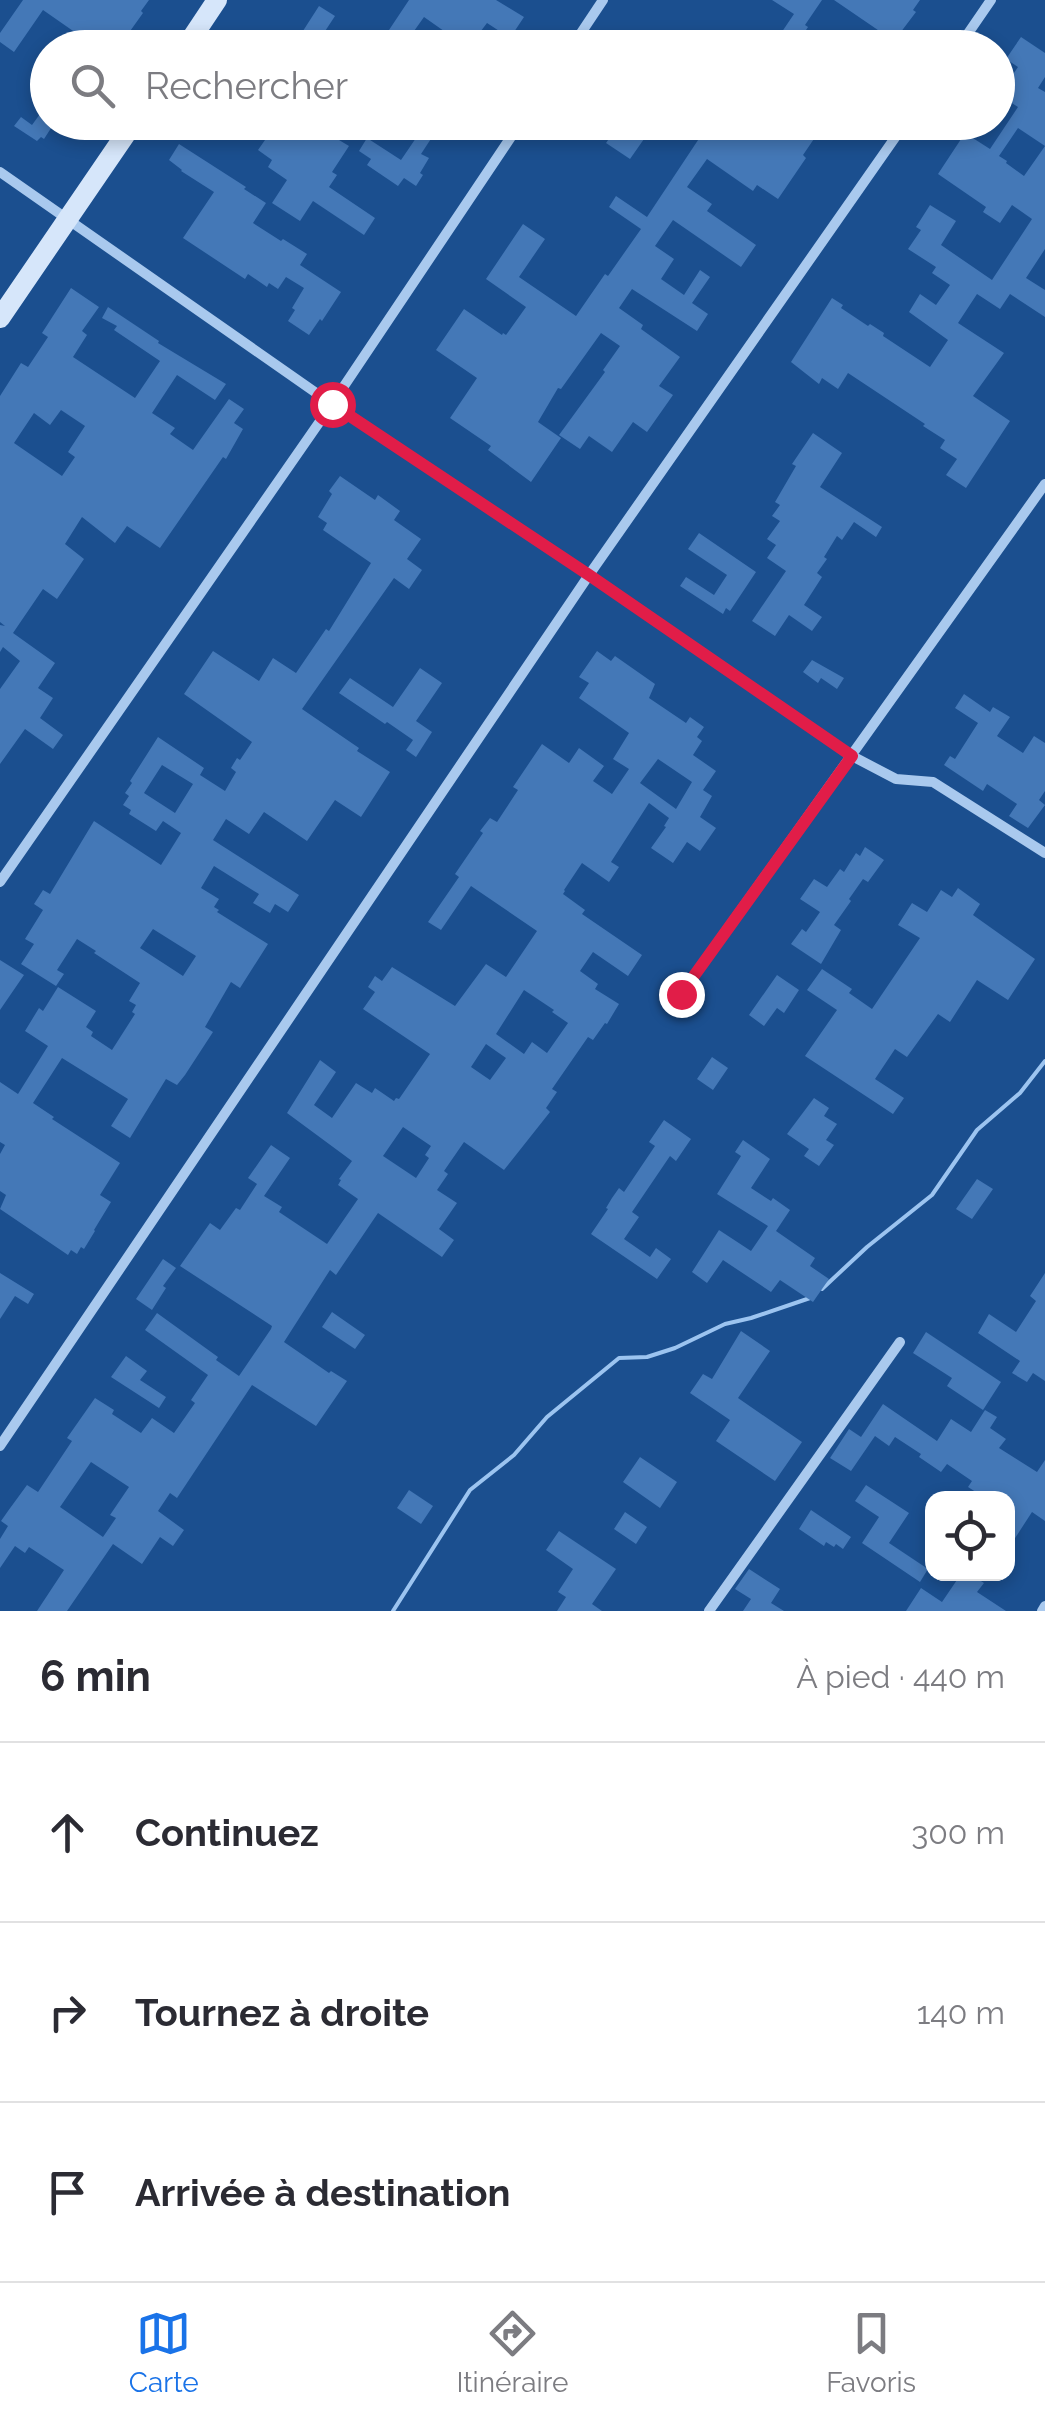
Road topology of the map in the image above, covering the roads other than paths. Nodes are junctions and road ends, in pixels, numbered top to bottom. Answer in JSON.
{"nodes":[{"id":1,"x":218,"y":0,"type":"edge"},
{"id":2,"x":603,"y":0,"type":"edge"},
{"id":3,"x":992,"y":0,"type":"edge"},
{"id":4,"x":197,"y":30,"type":"edge"},
{"id":5,"x":583,"y":30,"type":"edge"},
{"id":6,"x":971,"y":30,"type":"edge"},
{"id":7,"x":122,"y":140,"type":"edge"},
{"id":8,"x":509,"y":140,"type":"edge"},
{"id":9,"x":893,"y":140,"type":"edge"},
{"id":10,"x":0,"y":172,"type":"edge"},
{"id":11,"x":68,"y":219,"type":"junction"},
{"id":12,"x":0,"y":318,"type":"edge"},
{"id":13,"x":332,"y":404,"type":"junction"},
{"id":14,"x":1045,"y":484,"type":"edge"},
{"id":15,"x":589,"y":575,"type":"junction"},
{"id":16,"x":852,"y":756,"type":"junction"},
{"id":17,"x":1045,"y":853,"type":"edge"},
{"id":18,"x":0,"y":882,"type":"edge"},
{"id":19,"x":681,"y":994,"type":"dead end"},
{"id":20,"x":900,"y":1342,"type":"dead end"},
{"id":21,"x":0,"y":1446,"type":"edge"},
{"id":22,"x":710,"y":1611,"type":"edge"}],
"edges":[{"from":1,"to":4,"type":"street"},
{"from":2,"to":5,"type":"street"},
{"from":3,"to":6,"type":"street"},
{"from":7,"to":11,"type":"street"},
{"from":8,"to":13,"type":"street"},
{"from":9,"to":15,"type":"street"},
{"from":10,"to":11,"type":"street"},
{"from":11,"to":12,"type":"street"},
{"from":11,"to":13,"type":"street"},
{"from":13,"to":15,"type":"street"},
{"from":13,"to":18,"type":"street"},
{"from":14,"to":16,"type":"street"},
{"from":15,"to":16,"type":"street"},
{"from":15,"to":21,"type":"street"},
{"from":16,"to":17,"type":"street"},
{"from":16,"to":19,"type":"street"},
{"from":20,"to":22,"type":"street"}]}
